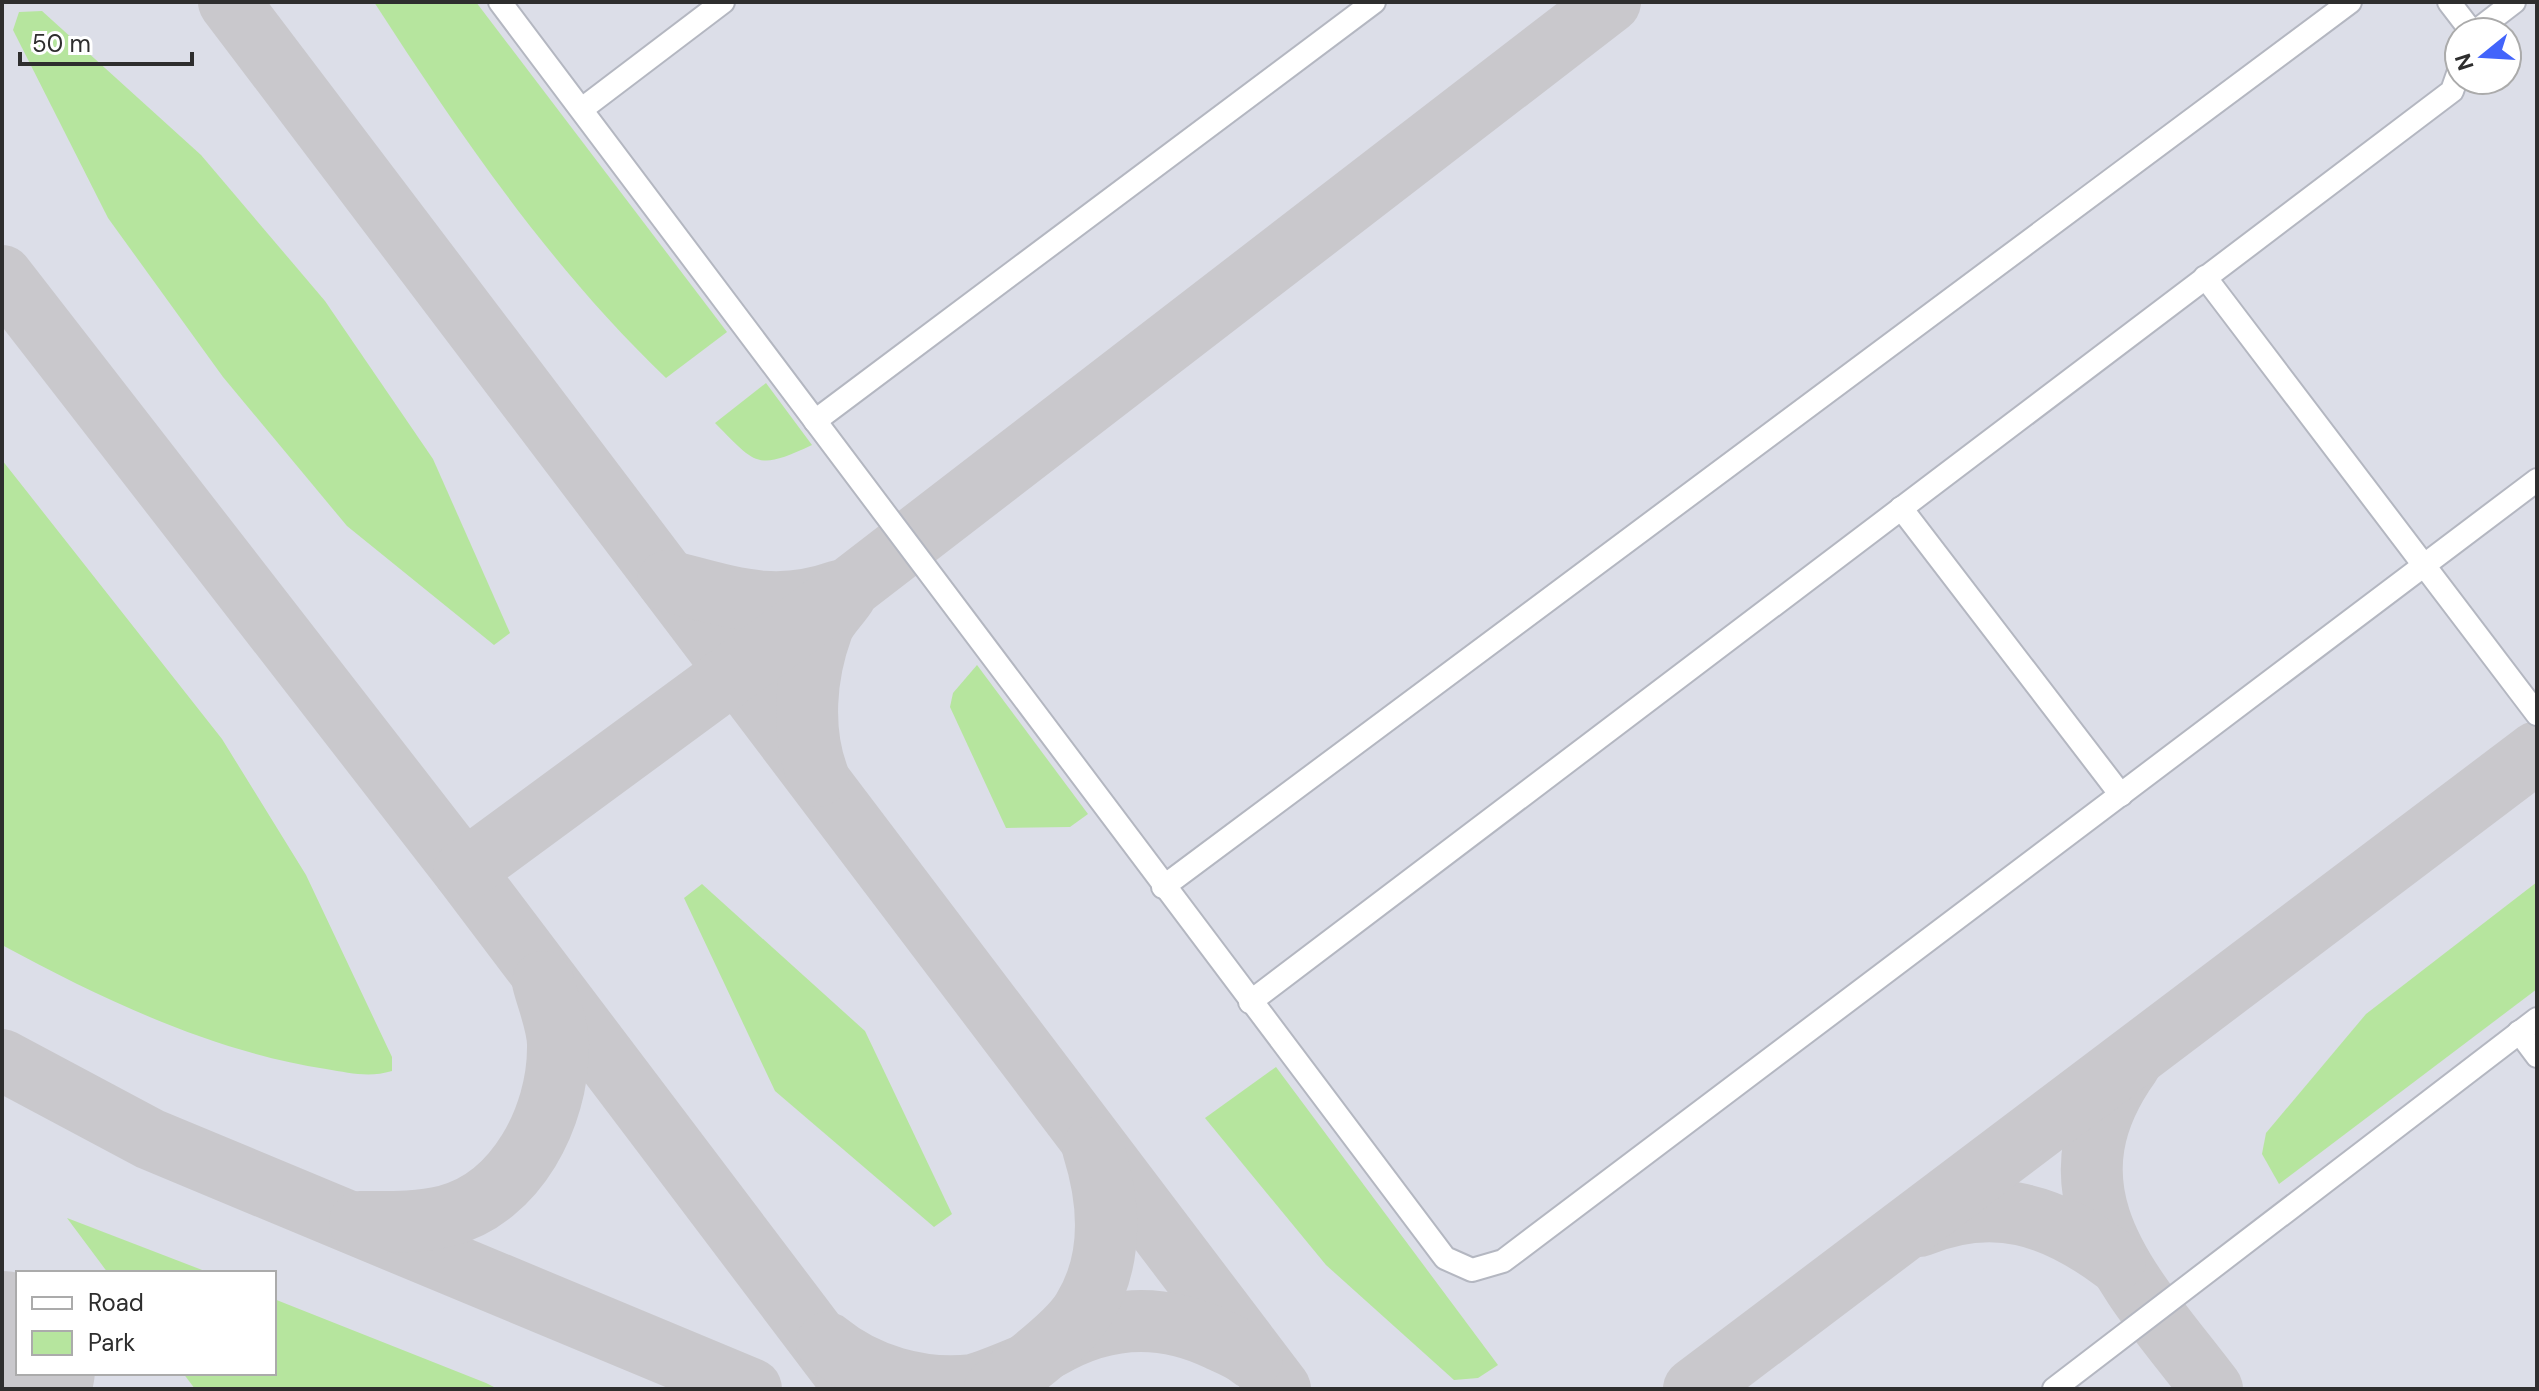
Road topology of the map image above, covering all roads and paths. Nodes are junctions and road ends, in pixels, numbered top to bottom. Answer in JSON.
{"nodes":[{"id":1,"x":500,"y":2,"type":"edge"},
{"id":2,"x":723,"y":2,"type":"edge"},
{"id":3,"x":1374,"y":2,"type":"edge"},
{"id":4,"x":2350,"y":2,"type":"edge"},
{"id":5,"x":2514,"y":2,"type":"edge"},
{"id":6,"x":2495,"y":16,"type":"edge"},
{"id":7,"x":2445,"y":96,"type":"edge"},
{"id":8,"x":582,"y":109,"type":"junction"},
{"id":9,"x":2205,"y":277,"type":"junction"},
{"id":10,"x":815,"y":421,"type":"junction"},
{"id":11,"x":2537,"y":480,"type":"edge"},
{"id":12,"x":1901,"y":508,"type":"junction"},
{"id":13,"x":2425,"y":565,"type":"junction"},
{"id":14,"x":2537,"y":714,"type":"edge"},
{"id":15,"x":2121,"y":795,"type":"junction"},
{"id":16,"x":1163,"y":887,"type":"junction"},
{"id":17,"x":1250,"y":1002,"type":"junction"},
{"id":18,"x":2528,"y":1025,"type":"edge"},
{"id":19,"x":2537,"y":1056,"type":"edge"},
{"id":20,"x":2054,"y":1389,"type":"edge"}],
"edges":[{"from":1,"to":8,"type":"lane"},
{"from":2,"to":8,"type":"lane"},
{"from":3,"to":10,"type":"lane"},
{"from":4,"to":16,"type":"lane"},
{"from":5,"to":6,"type":"lane"},
{"from":7,"to":9,"type":"lane"},
{"from":8,"to":10,"type":"lane"},
{"from":9,"to":12,"type":"lane"},
{"from":9,"to":13,"type":"lane"},
{"from":10,"to":16,"type":"lane"},
{"from":11,"to":13,"type":"lane"},
{"from":12,"to":15,"type":"lane"},
{"from":12,"to":17,"type":"lane"},
{"from":13,"to":14,"type":"lane"},
{"from":13,"to":15,"type":"lane"},
{"from":15,"to":17,"type":"lane"},
{"from":16,"to":17,"type":"lane"},
{"from":18,"to":19,"type":"lane"},
{"from":18,"to":20,"type":"lane"}]}
